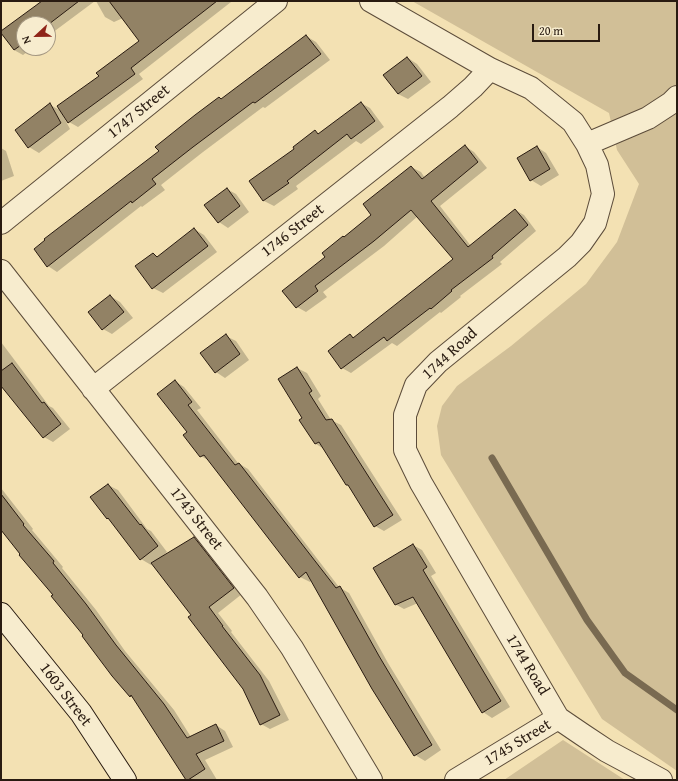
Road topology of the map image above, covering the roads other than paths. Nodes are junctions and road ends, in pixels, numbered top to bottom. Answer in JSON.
{"nodes":[{"id":1,"x":276,"y":1,"type":"edge"},
{"id":2,"x":371,"y":1,"type":"edge"},
{"id":3,"x":490,"y":69,"type":"junction"},
{"id":4,"x":677,"y":97,"type":"edge"},
{"id":5,"x":587,"y":144,"type":"junction"},
{"id":6,"x":1,"y":223,"type":"edge"},
{"id":7,"x":1,"y":271,"type":"edge"},
{"id":8,"x":93,"y":388,"type":"junction"},
{"id":9,"x":1,"y":614,"type":"edge"},
{"id":10,"x":558,"y":718,"type":"junction"},
{"id":11,"x":125,"y":780,"type":"edge"},
{"id":12,"x":371,"y":780,"type":"edge"},
{"id":13,"x":456,"y":780,"type":"edge"},
{"id":14,"x":661,"y":780,"type":"edge"}],
"edges":[{"from":1,"to":6,"type":"street","name":"1747 Street"},
{"from":2,"to":3,"type":"street","name":"1744 Road"},
{"from":3,"to":5,"type":"street","name":"1744 Road"},
{"from":3,"to":8,"type":"street","name":"1746 Street"},
{"from":4,"to":5,"type":"street"},
{"from":5,"to":10,"type":"street","name":"1744 Road"},
{"from":7,"to":8,"type":"street","name":"1743 Street"},
{"from":8,"to":12,"type":"street","name":"1743 Street"},
{"from":9,"to":11,"type":"street","name":"1603 Street"},
{"from":10,"to":13,"type":"street","name":"1745 Street"},
{"from":10,"to":14,"type":"street","name":"1744 Road"}]}
